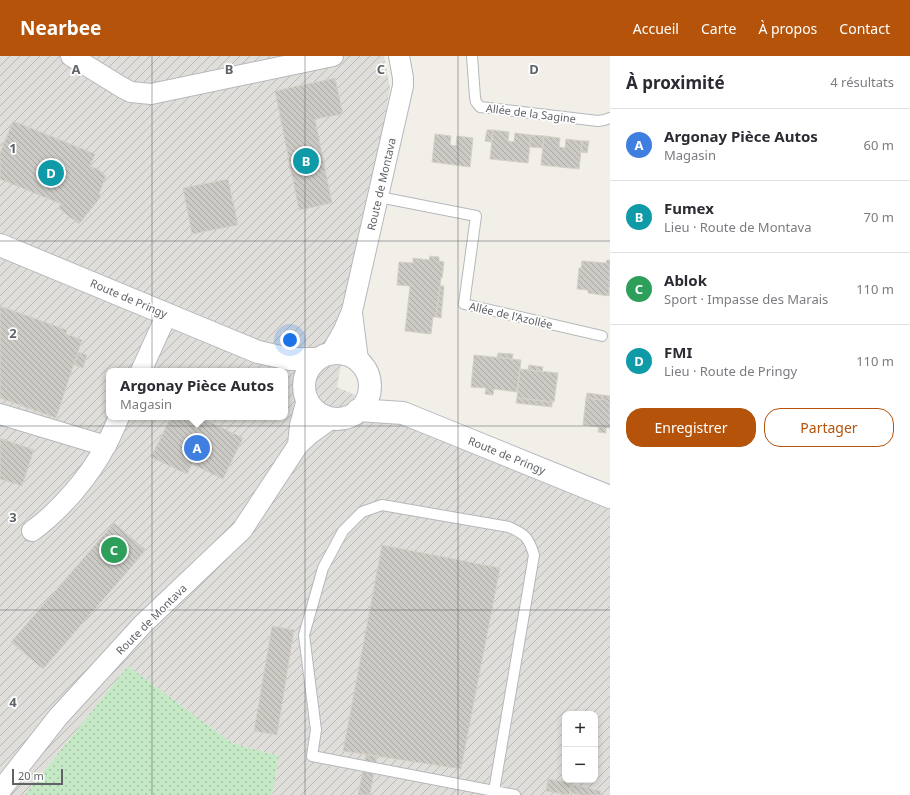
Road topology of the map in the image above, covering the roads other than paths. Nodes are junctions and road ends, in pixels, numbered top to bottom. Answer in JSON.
{"nodes":[{"id":1,"x":71,"y":56,"type":"edge"},
{"id":2,"x":333,"y":56,"type":"edge"},
{"id":3,"x":399,"y":56,"type":"edge"},
{"id":4,"x":472,"y":56,"type":"edge"},
{"id":5,"x":610,"y":118,"type":"edge"},
{"id":6,"x":379,"y":197,"type":"junction"},
{"id":7,"x":0,"y":245,"type":"edge"},
{"id":8,"x":352,"y":310,"type":"junction"},
{"id":9,"x":167,"y":314,"type":"junction"},
{"id":10,"x":602,"y":336,"type":"dead end"},
{"id":11,"x":258,"y":352,"type":"junction"},
{"id":12,"x":324,"y":356,"type":"junction"},
{"id":13,"x":358,"y":360,"type":"junction"},
{"id":14,"x":141,"y":368,"type":"edge"},
{"id":15,"x":277,"y":368,"type":"edge"},
{"id":16,"x":288,"y":378,"type":"edge"},
{"id":17,"x":370,"y":386,"type":"junction"},
{"id":18,"x":305,"y":392,"type":"junction"},
{"id":19,"x":358,"y":410,"type":"junction"},
{"id":20,"x":403,"y":413,"type":"junction"},
{"id":21,"x":0,"y":414,"type":"edge"},
{"id":22,"x":332,"y":418,"type":"junction"},
{"id":23,"x":118,"y":420,"type":"edge"},
{"id":24,"x":298,"y":445,"type":"junction"},
{"id":25,"x":106,"y":446,"type":"junction"},
{"id":26,"x":610,"y":497,"type":"edge"},
{"id":27,"x":32,"y":531,"type":"dead end"},
{"id":28,"x":0,"y":791,"type":"edge"},
{"id":29,"x":494,"y":791,"type":"junction"},
{"id":30,"x":515,"y":795,"type":"edge"}],
"edges":[{"from":1,"to":2,"type":"street"},
{"from":3,"to":6,"type":"street","name":"Route de Montava"},
{"from":4,"to":5,"type":"lane","name":"Allée de la Sagine"},
{"from":6,"to":8,"type":"street","name":"Route de Montava"},
{"from":6,"to":10,"type":"lane","name":"Allée de l'Azollée"},
{"from":7,"to":9,"type":"street","name":"Route de Pringy"},
{"from":8,"to":12,"type":"street","name":"Route de Montava"},
{"from":8,"to":13,"type":"street","name":"Route de Montava"},
{"from":9,"to":11,"type":"street","name":"Route de Pringy"},
{"from":9,"to":14,"type":"street"},
{"from":11,"to":12,"type":"street","name":"Route de Pringy"},
{"from":11,"to":15,"type":"street","name":"Route de Pringy"},
{"from":12,"to":13,"type":"street"},
{"from":12,"to":18,"type":"street"},
{"from":13,"to":17,"type":"street"},
{"from":16,"to":18,"type":"street","name":"Route de Pringy"},
{"from":17,"to":19,"type":"street"},
{"from":17,"to":20,"type":"street","name":"Route de Pringy"},
{"from":18,"to":22,"type":"street"},
{"from":18,"to":24,"type":"street","name":"Route de Montava"},
{"from":19,"to":20,"type":"street","name":"Route de Pringy"},
{"from":19,"to":22,"type":"street"},
{"from":20,"to":26,"type":"street","name":"Route de Pringy"},
{"from":21,"to":25,"type":"street"},
{"from":22,"to":24,"type":"street","name":"Route de Montava"},
{"from":23,"to":25,"type":"street"},
{"from":24,"to":28,"type":"street","name":"Route de Montava"},
{"from":25,"to":27,"type":"street"},
{"from":29,"to":29,"type":"lane"},
{"from":29,"to":30,"type":"lane"}]}
